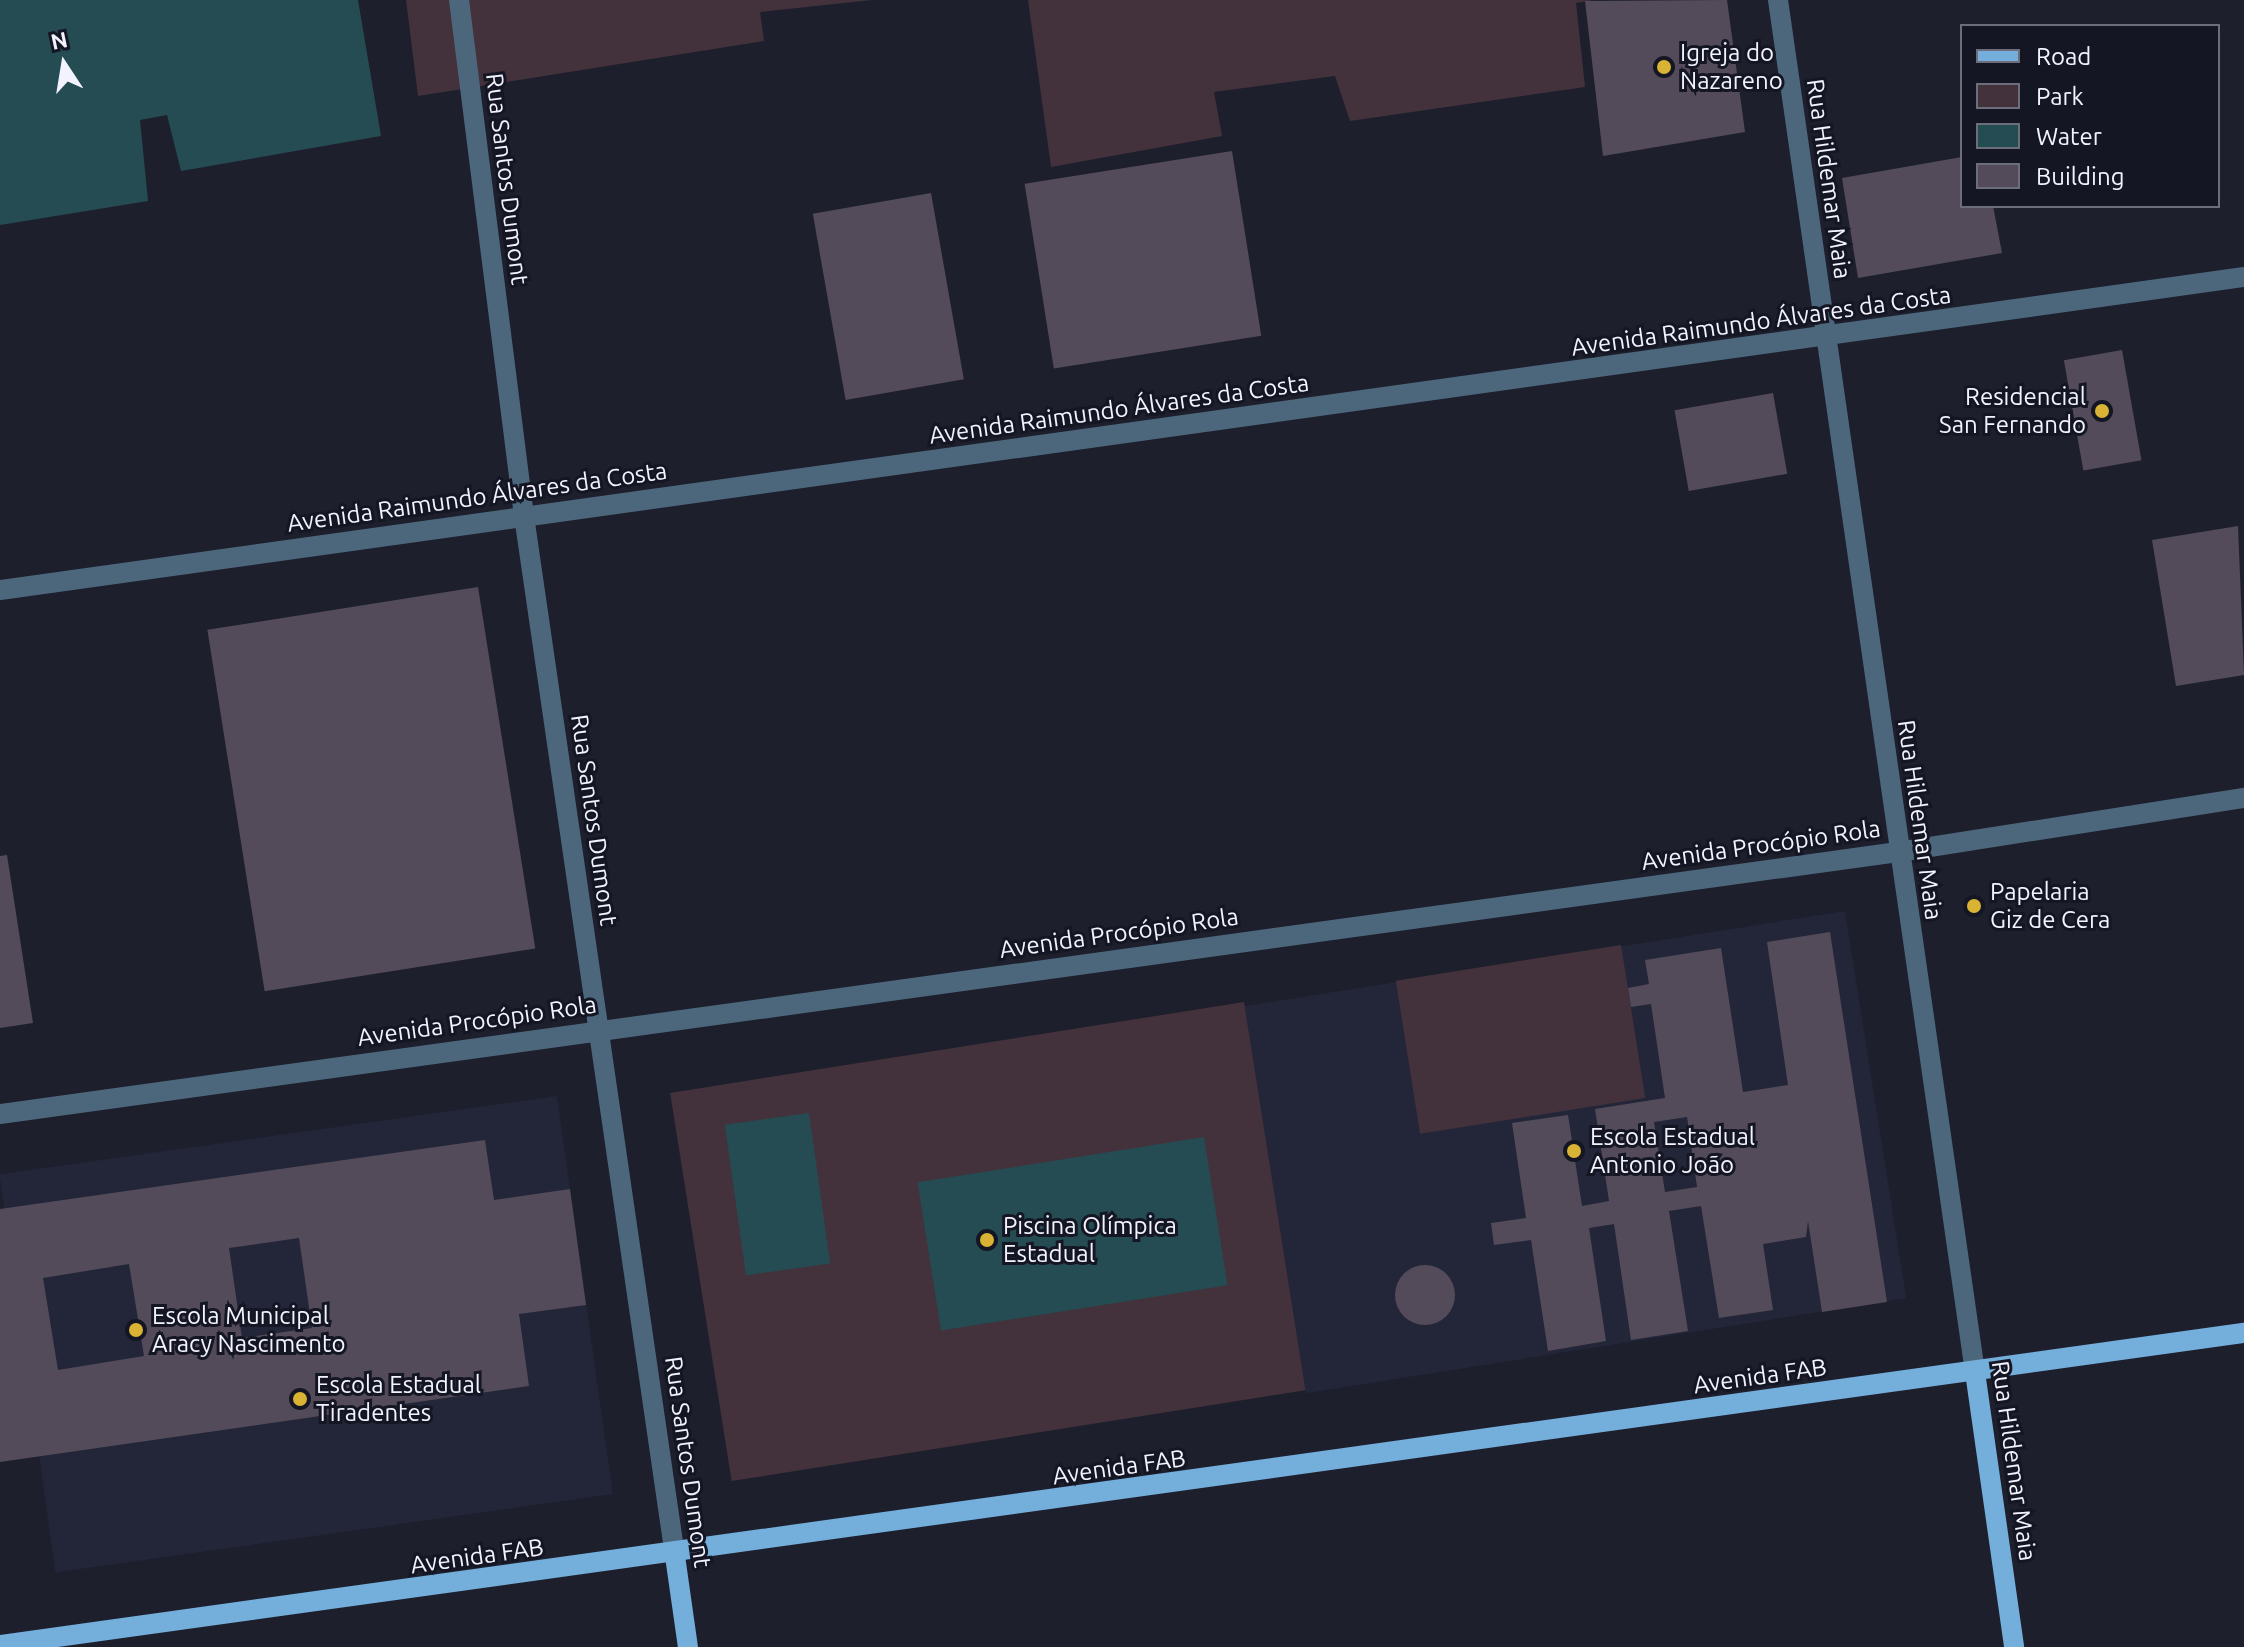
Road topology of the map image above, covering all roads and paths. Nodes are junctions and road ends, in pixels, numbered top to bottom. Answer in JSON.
{"nodes":[{"id":1,"x":459,"y":0,"type":"edge"},
{"id":2,"x":1778,"y":0,"type":"edge"},
{"id":3,"x":2244,"y":277,"type":"edge"},
{"id":4,"x":1825,"y":339,"type":"junction"},
{"id":5,"x":524,"y":516,"type":"junction"},
{"id":6,"x":0,"y":590,"type":"edge"},
{"id":7,"x":2244,"y":798,"type":"edge"},
{"id":8,"x":1898,"y":852,"type":"junction"},
{"id":9,"x":598,"y":1030,"type":"junction"},
{"id":10,"x":0,"y":1114,"type":"edge"},
{"id":11,"x":2244,"y":1333,"type":"edge"},
{"id":12,"x":1975,"y":1372,"type":"junction"},
{"id":13,"x":675,"y":1556,"type":"junction"},
{"id":14,"x":0,"y":1645,"type":"edge"},
{"id":15,"x":688,"y":1647,"type":"edge"},
{"id":16,"x":2014,"y":1647,"type":"edge"}],
"edges":[{"from":1,"to":5,"type":"street","name":"Rua Santos Dumont"},
{"from":2,"to":4,"type":"street","name":"Rua Hildemar Maia"},
{"from":3,"to":4,"type":"street","name":"Avenida Raimundo Álvares da Costa"},
{"from":4,"to":5,"type":"street","name":"Avenida Raimundo Álvares da Costa"},
{"from":4,"to":8,"type":"street","name":"Rua Hildemar Maia"},
{"from":5,"to":6,"type":"street","name":"Avenida Raimundo Álvares da Costa"},
{"from":5,"to":9,"type":"street","name":"Rua Santos Dumont"},
{"from":7,"to":8,"type":"street","name":"Avenida Procópio Rola"},
{"from":8,"to":9,"type":"street","name":"Avenida Procópio Rola"},
{"from":8,"to":12,"type":"street","name":"Rua Hildemar Maia"},
{"from":9,"to":10,"type":"street","name":"Avenida Procópio Rola"},
{"from":9,"to":13,"type":"street","name":"Rua Santos Dumont"},
{"from":11,"to":12,"type":"main road","name":"Avenida FAB"},
{"from":12,"to":13,"type":"main road","name":"Avenida FAB"},
{"from":12,"to":16,"type":"main road","name":"Rua Hildemar Maia"},
{"from":13,"to":14,"type":"main road","name":"Avenida FAB"},
{"from":13,"to":15,"type":"main road","name":"Rua Santos Dumont"}]}
